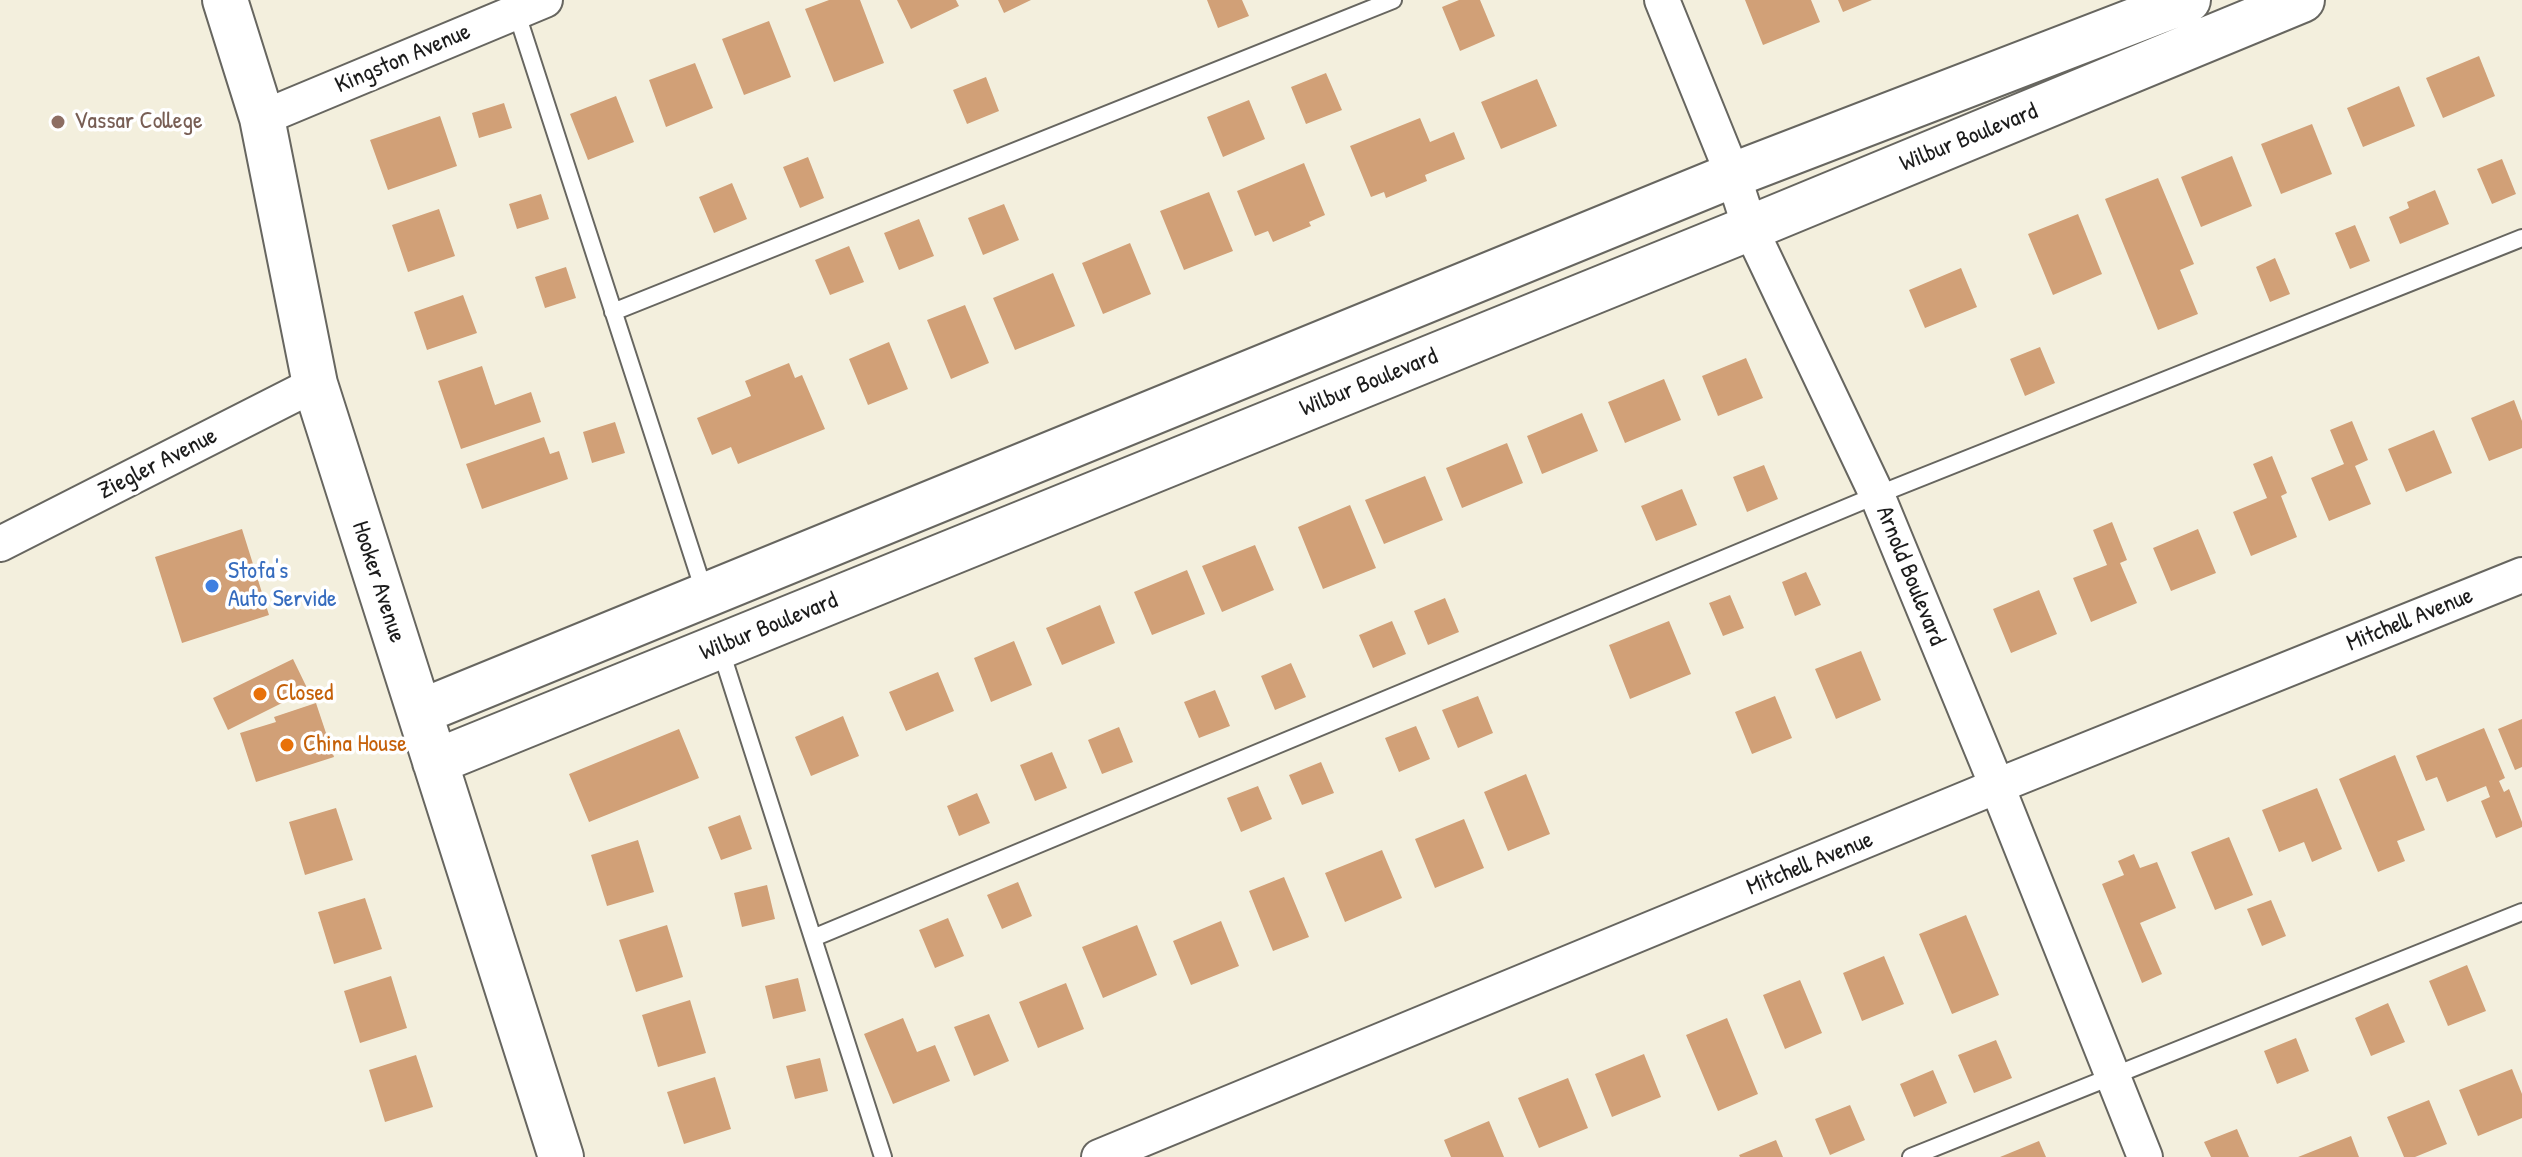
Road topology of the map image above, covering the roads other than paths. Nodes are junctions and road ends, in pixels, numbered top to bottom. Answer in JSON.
{"nodes":[{"id":1,"x":225,"y":0,"type":"edge"},
{"id":2,"x":1393,"y":0,"type":"edge"},
{"id":3,"x":1662,"y":0,"type":"edge"},
{"id":4,"x":2188,"y":0,"type":"edge"},
{"id":5,"x":2302,"y":0,"type":"edge"},
{"id":6,"x":524,"y":4,"type":"edge"},
{"id":7,"x":262,"y":118,"type":"junction"},
{"id":8,"x":1733,"y":175,"type":"junction"},
{"id":9,"x":1750,"y":228,"type":"junction"},
{"id":10,"x":2522,"y":238,"type":"edge"},
{"id":11,"x":613,"y":312,"type":"junction"},
{"id":12,"x":315,"y":384,"type":"junction"},
{"id":13,"x":1877,"y":495,"type":"junction"},
{"id":14,"x":0,"y":544,"type":"edge"},
{"id":15,"x":2522,"y":575,"type":"edge"},
{"id":16,"x":706,"y":596,"type":"junction"},
{"id":17,"x":720,"y":647,"type":"junction"},
{"id":18,"x":420,"y":712,"type":"junction"},
{"id":19,"x":435,"y":762,"type":"junction"},
{"id":20,"x":1997,"y":786,"type":"junction"},
{"id":21,"x":2522,"y":912,"type":"edge"},
{"id":22,"x":813,"y":938,"type":"junction"},
{"id":23,"x":2113,"y":1076,"type":"junction"},
{"id":24,"x":561,"y":1157,"type":"edge"},
{"id":25,"x":883,"y":1157,"type":"edge"},
{"id":26,"x":1099,"y":1157,"type":"edge"},
{"id":27,"x":1911,"y":1157,"type":"edge"},
{"id":28,"x":2145,"y":1157,"type":"edge"}],
"edges":[{"from":1,"to":7,"type":"street","name":"Hooker Avenue"},
{"from":2,"to":11,"type":"lane"},
{"from":3,"to":8,"type":"street","name":"Arnold Boulevard"},
{"from":4,"to":8,"type":"street","name":"Wilbur Boulevard"},
{"from":5,"to":9,"type":"street","name":"Wilbur Boulevard"},
{"from":6,"to":7,"type":"street","name":"Kingston Avenue"},
{"from":6,"to":11,"type":"lane"},
{"from":7,"to":12,"type":"street","name":"Hooker Avenue"},
{"from":8,"to":9,"type":"street","name":"Arnold Boulevard"},
{"from":8,"to":16,"type":"street","name":"Wilbur Boulevard"},
{"from":9,"to":13,"type":"street","name":"Arnold Boulevard"},
{"from":9,"to":17,"type":"street","name":"Wilbur Boulevard"},
{"from":10,"to":13,"type":"lane"},
{"from":11,"to":16,"type":"lane"},
{"from":12,"to":14,"type":"street","name":"Ziegler Avenue"},
{"from":12,"to":18,"type":"street","name":"Hooker Avenue"},
{"from":13,"to":20,"type":"street","name":"Arnold Boulevard"},
{"from":13,"to":22,"type":"lane"},
{"from":15,"to":20,"type":"street","name":"Mitchell Avenue"},
{"from":16,"to":18,"type":"street","name":"Wilbur Boulevard"},
{"from":17,"to":19,"type":"street","name":"Wilbur Boulevard"},
{"from":17,"to":22,"type":"lane"},
{"from":18,"to":19,"type":"street","name":"Hooker Avenue"},
{"from":19,"to":24,"type":"street","name":"Hooker Avenue"},
{"from":20,"to":23,"type":"street","name":"Arnold Boulevard"},
{"from":20,"to":26,"type":"street","name":"Mitchell Avenue"},
{"from":21,"to":23,"type":"lane"},
{"from":22,"to":25,"type":"lane"},
{"from":23,"to":27,"type":"lane"},
{"from":23,"to":28,"type":"street","name":"Arnold Boulevard"}]}
